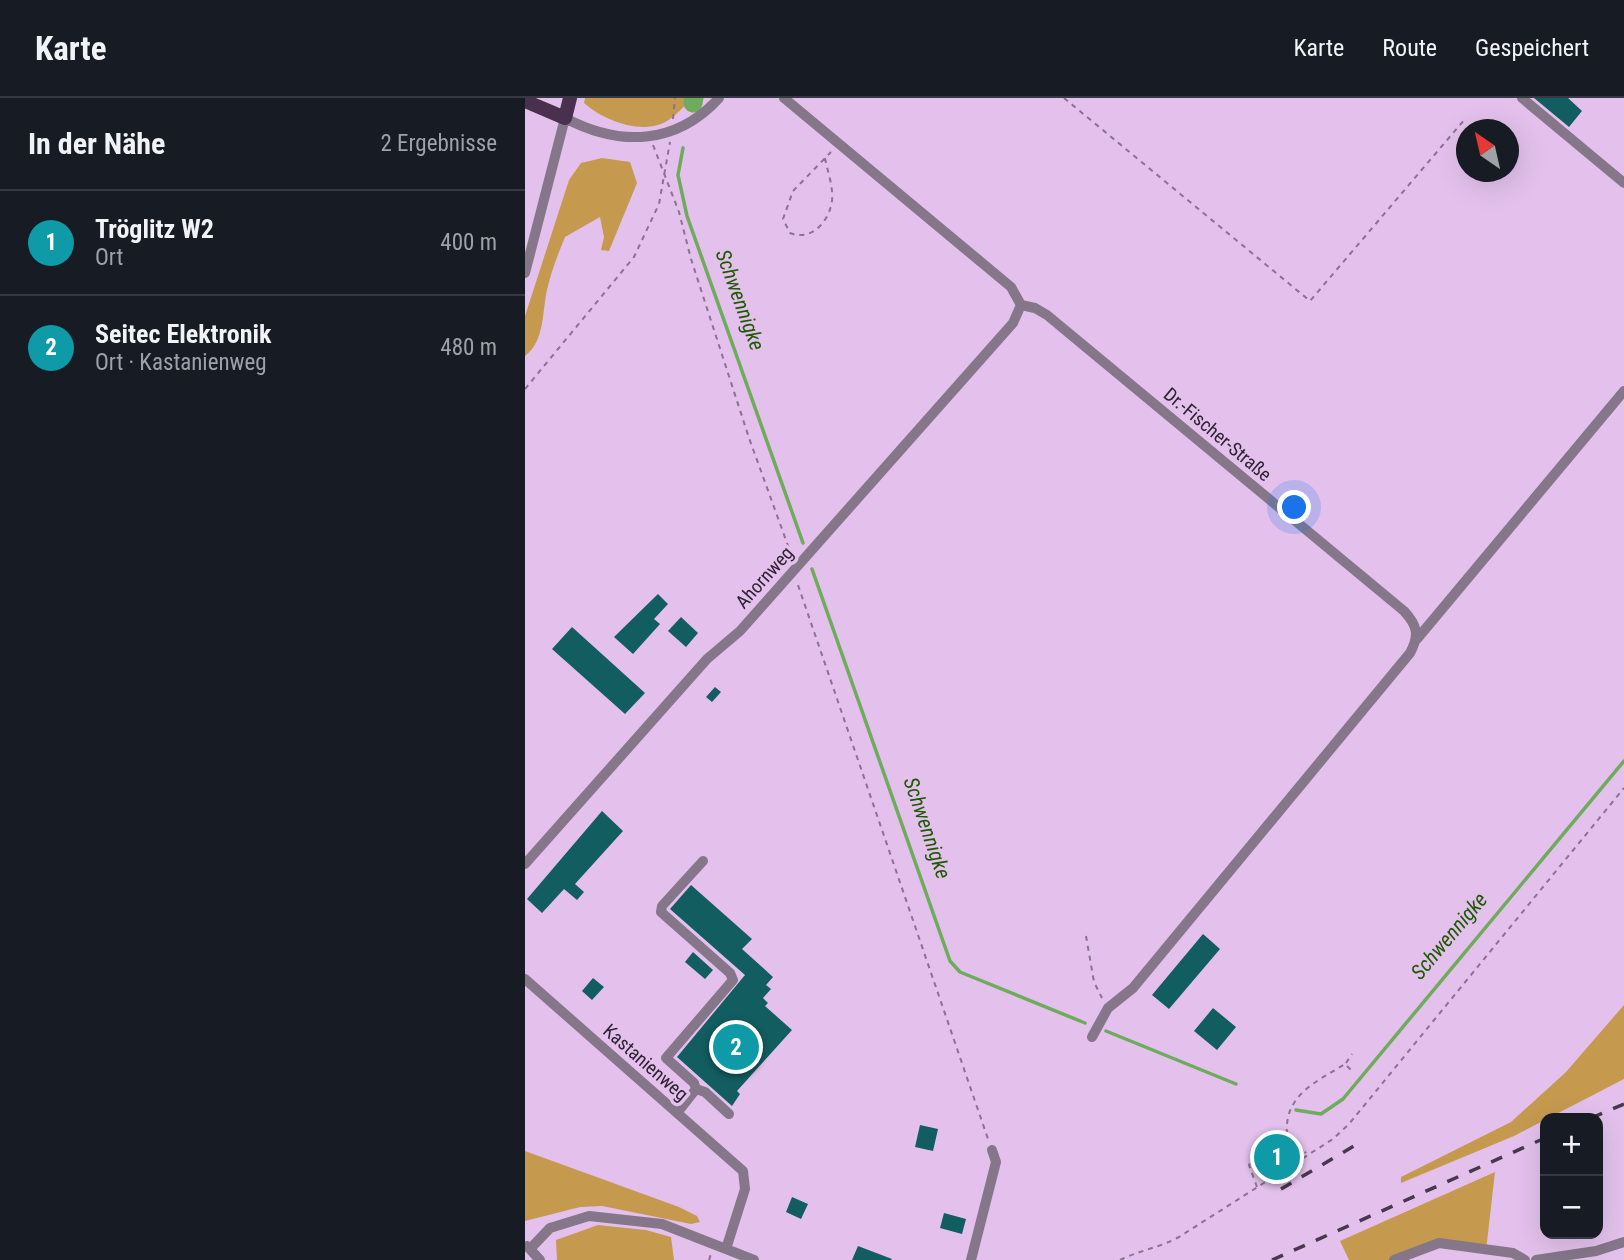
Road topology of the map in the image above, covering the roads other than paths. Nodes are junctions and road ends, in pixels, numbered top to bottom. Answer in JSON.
{"nodes":[{"id":1,"x":570,"y":98,"type":"edge"},
{"id":2,"x":719,"y":98,"type":"edge"},
{"id":3,"x":784,"y":98,"type":"edge"},
{"id":4,"x":1522,"y":98,"type":"edge"},
{"id":5,"x":525,"y":101,"type":"edge"},
{"id":6,"x":565,"y":118,"type":"junction"},
{"id":7,"x":1624,"y":183,"type":"edge"},
{"id":8,"x":525,"y":273,"type":"edge"},
{"id":9,"x":1021,"y":306,"type":"junction"},
{"id":10,"x":1624,"y":391,"type":"edge"},
{"id":11,"x":1417,"y":639,"type":"junction"},
{"id":12,"x":703,"y":861,"type":"dead end"},
{"id":13,"x":525,"y":864,"type":"edge"},
{"id":14,"x":525,"y":979,"type":"edge"},
{"id":15,"x":1092,"y":1037,"type":"dead end"},
{"id":16,"x":696,"y":1089,"type":"junction"},
{"id":17,"x":677,"y":1113,"type":"junction"},
{"id":18,"x":729,"y":1114,"type":"dead end"},
{"id":19,"x":992,"y":1150,"type":"road end"},
{"id":20,"x":1624,"y":1242,"type":"edge"},
{"id":21,"x":528,"y":1247,"type":"edge"},
{"id":22,"x":726,"y":1249,"type":"junction"},
{"id":23,"x":540,"y":1260,"type":"edge"},
{"id":24,"x":754,"y":1260,"type":"edge"},
{"id":25,"x":971,"y":1260,"type":"edge"},
{"id":26,"x":1394,"y":1260,"type":"edge"},
{"id":27,"x":1525,"y":1260,"type":"edge"},
{"id":28,"x":1536,"y":1260,"type":"edge"}],
"edges":[{"from":1,"to":6,"type":"main road"},
{"from":2,"to":6,"type":"street"},
{"from":3,"to":9,"type":"street"},
{"from":4,"to":7,"type":"street"},
{"from":5,"to":6,"type":"main road"},
{"from":6,"to":8,"type":"street"},
{"from":9,"to":11,"type":"street","name":"Dr.-Fischer-Straße"},
{"from":9,"to":13,"type":"street","name":"Ahornweg"},
{"from":10,"to":11,"type":"street"},
{"from":11,"to":15,"type":"street"},
{"from":12,"to":16,"type":"street"},
{"from":14,"to":17,"type":"street","name":"Kastanienweg"},
{"from":16,"to":17,"type":"street"},
{"from":16,"to":18,"type":"street"},
{"from":17,"to":22,"type":"street","name":"Kastanienweg"},
{"from":19,"to":25,"type":"street"},
{"from":20,"to":28,"type":"street"},
{"from":21,"to":22,"type":"street"},
{"from":21,"to":23,"type":"street"},
{"from":22,"to":24,"type":"street"},
{"from":26,"to":27,"type":"street"}]}
